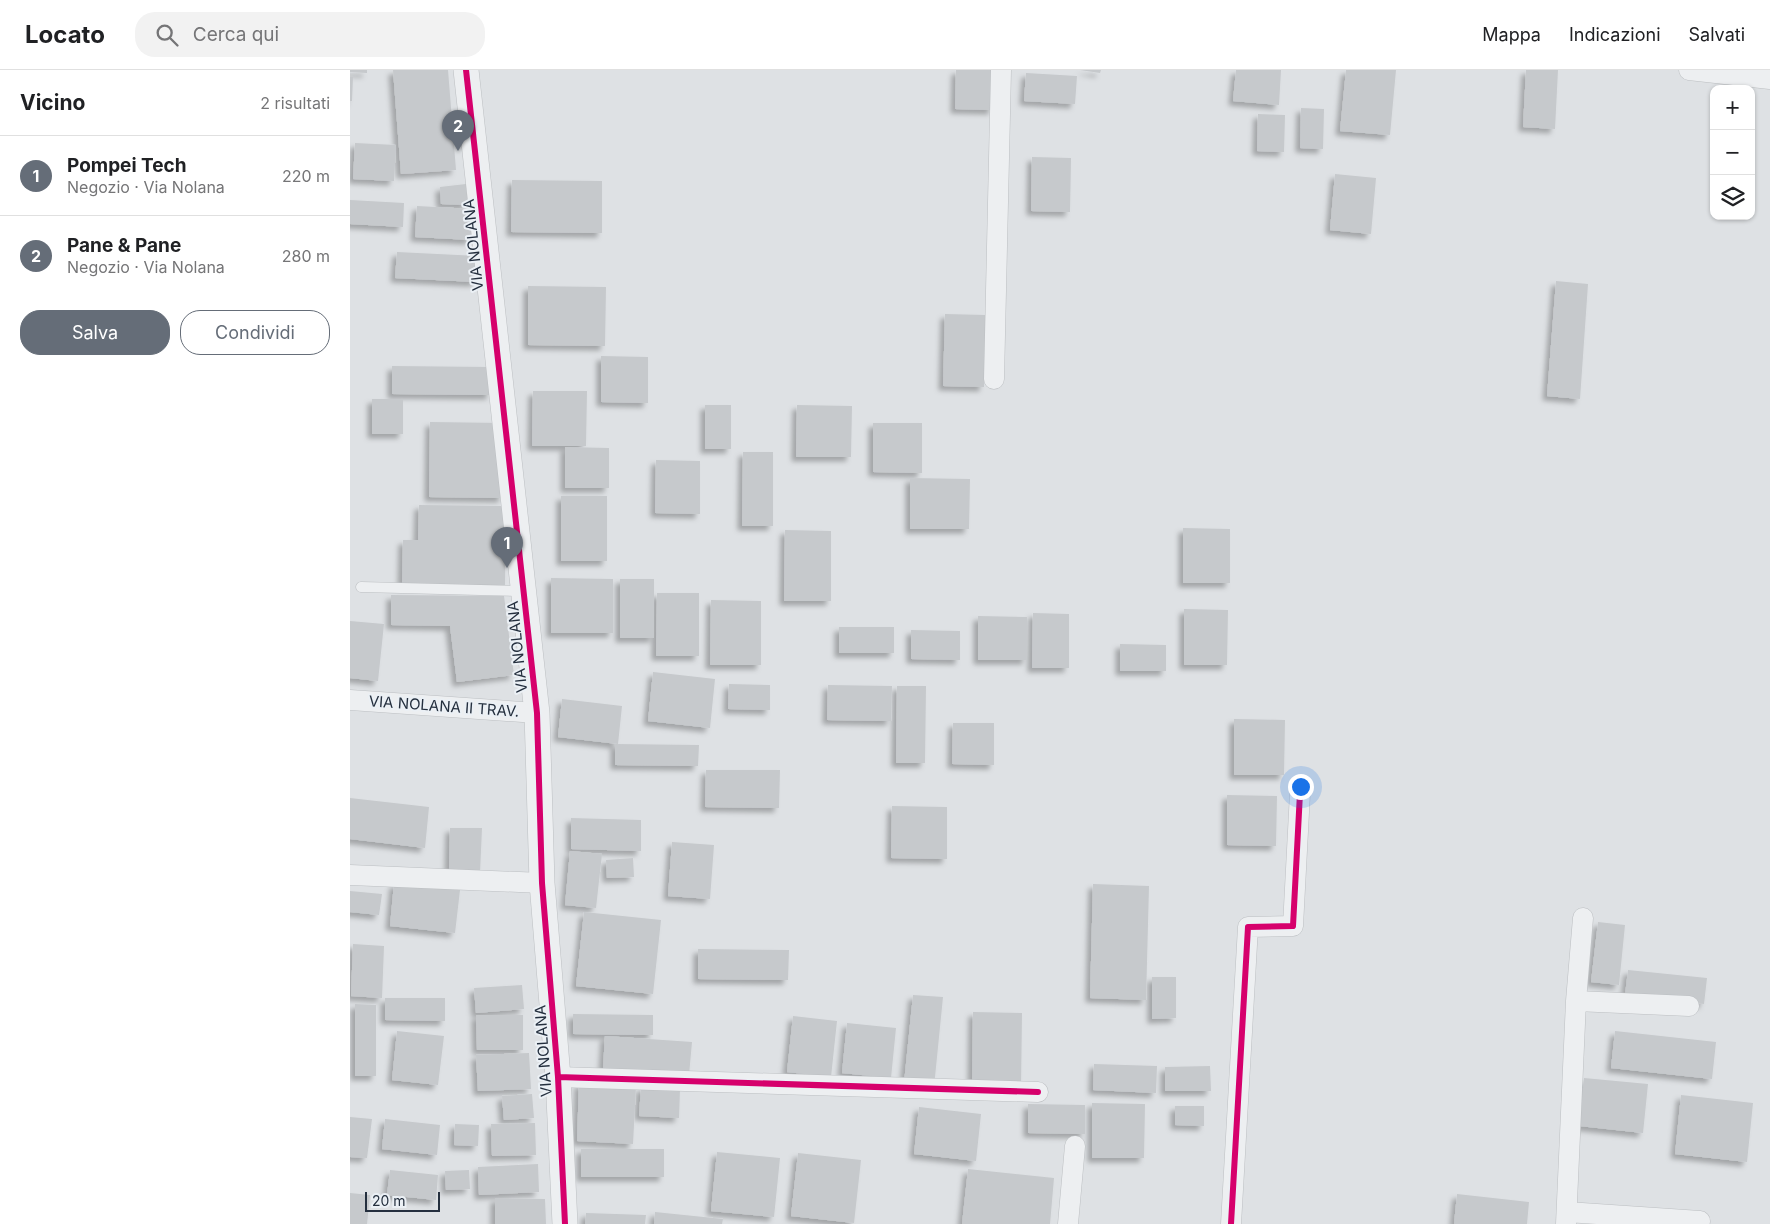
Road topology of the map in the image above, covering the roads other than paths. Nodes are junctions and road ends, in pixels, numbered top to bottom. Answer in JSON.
{"nodes":[{"id":1,"x":466,"y":70,"type":"edge"},
{"id":2,"x":1001,"y":70,"type":"edge"},
{"id":3,"x":1689,"y":70,"type":"edge"},
{"id":4,"x":1770,"y":80,"type":"edge"},
{"id":5,"x":994,"y":379,"type":"dead end"},
{"id":6,"x":361,"y":587,"type":"dead end"},
{"id":7,"x":524,"y":591,"type":"junction"},
{"id":8,"x":350,"y":700,"type":"edge"},
{"id":9,"x":537,"y":713,"type":"junction"},
{"id":10,"x":1300,"y":793,"type":"dead end"},
{"id":11,"x":350,"y":875,"type":"edge"},
{"id":12,"x":542,"y":883,"type":"junction"},
{"id":13,"x":1583,"y":918,"type":"dead end"},
{"id":14,"x":1576,"y":1001,"type":"junction"},
{"id":15,"x":1689,"y":1006,"type":"dead end"},
{"id":16,"x":558,"y":1077,"type":"junction"},
{"id":17,"x":1038,"y":1092,"type":"dead end"},
{"id":18,"x":1076,"y":1146,"type":"dead end"},
{"id":19,"x":1566,"y":1218,"type":"edge"},
{"id":20,"x":1700,"y":1221,"type":"dead end"},
{"id":21,"x":565,"y":1224,"type":"edge"},
{"id":22,"x":1068,"y":1224,"type":"edge"},
{"id":23,"x":1231,"y":1224,"type":"edge"}],
"edges":[{"from":1,"to":7,"type":"street","name":"VIA NOLANA"},
{"from":2,"to":5,"type":"street"},
{"from":3,"to":4,"type":"street"},
{"from":6,"to":7,"type":"lane"},
{"from":7,"to":9,"type":"street","name":"VIA NOLANA"},
{"from":8,"to":9,"type":"street","name":"VIA NOLANA II TRAV."},
{"from":9,"to":12,"type":"street","name":"VIA NOLANA"},
{"from":10,"to":23,"type":"street"},
{"from":11,"to":12,"type":"street"},
{"from":12,"to":16,"type":"street","name":"VIA NOLANA"},
{"from":13,"to":14,"type":"street"},
{"from":14,"to":15,"type":"street"},
{"from":14,"to":19,"type":"street"},
{"from":16,"to":17,"type":"street"},
{"from":16,"to":21,"type":"street","name":"VIA NOLANA"},
{"from":18,"to":22,"type":"street"},
{"from":19,"to":20,"type":"street"}]}
